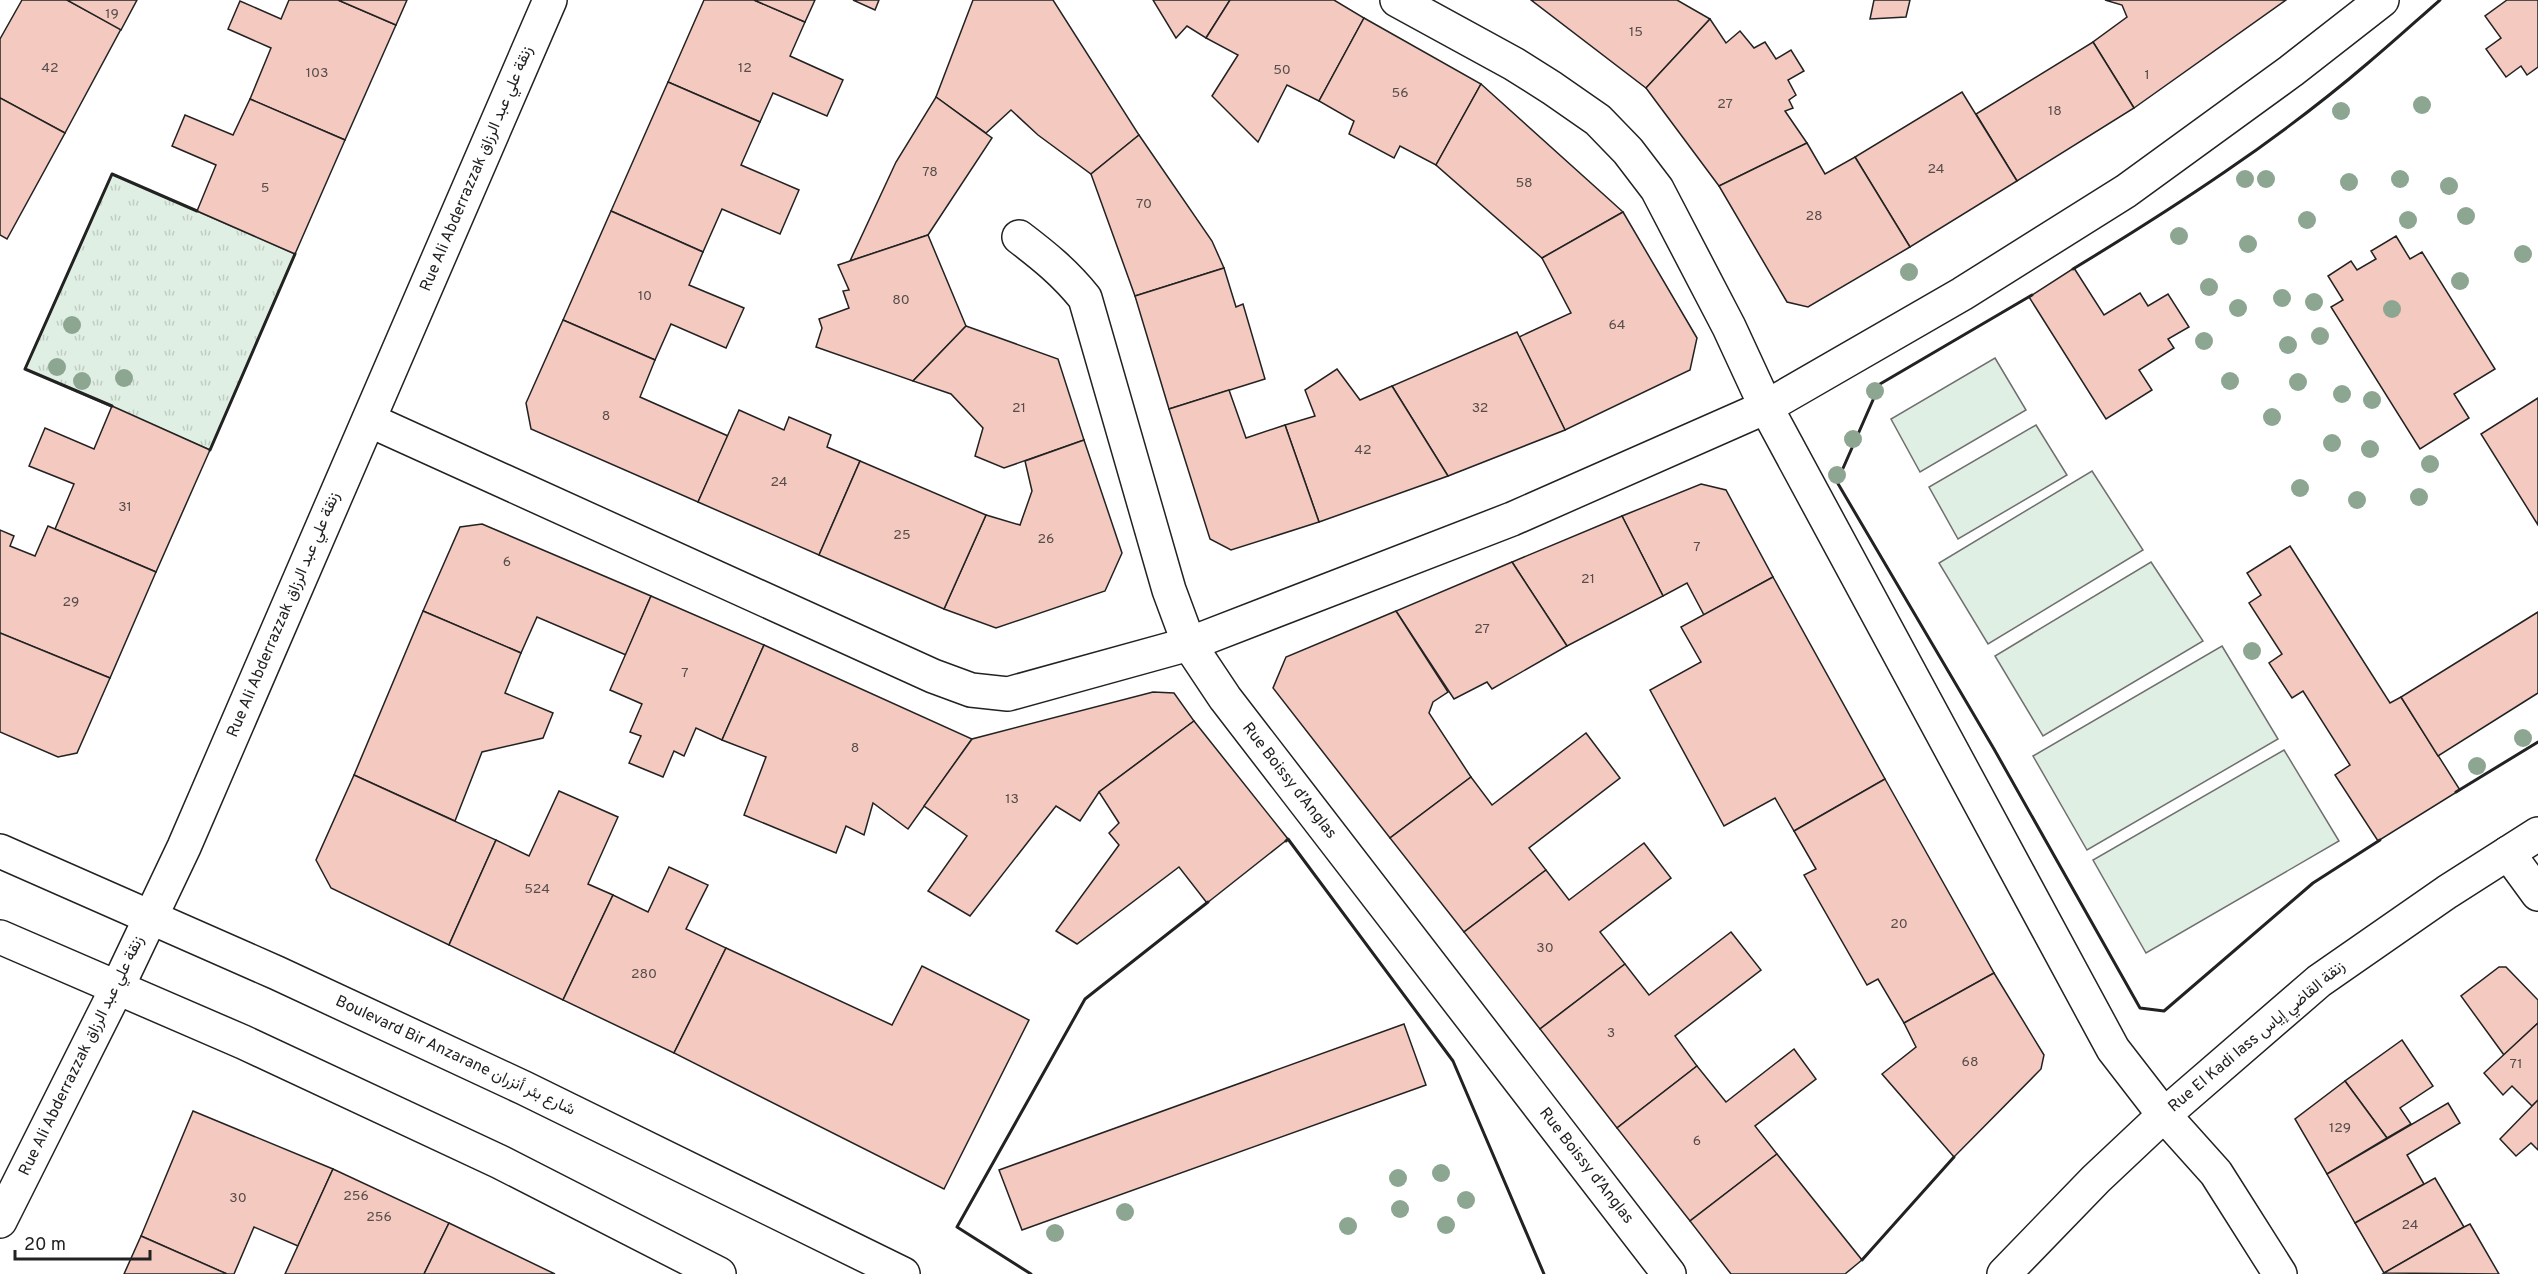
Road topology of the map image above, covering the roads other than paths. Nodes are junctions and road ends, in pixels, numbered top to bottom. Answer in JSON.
{"nodes":[{"id":1,"x":550,"y":0,"type":"edge"},
{"id":2,"x":1397,"y":0,"type":"edge"},
{"id":3,"x":2382,"y":0,"type":"edge"},
{"id":4,"x":1019,"y":237,"type":"dead end"},
{"id":5,"x":1766,"y":407,"type":"junction"},
{"id":6,"x":369,"y":420,"type":"junction"},
{"id":7,"x":1190,"y":644,"type":"junction"},
{"id":8,"x":2538,"y":834,"type":"edge"},
{"id":9,"x":0,"y":851,"type":"edge"},
{"id":10,"x":2508,"y":853,"type":"junction"},
{"id":11,"x":2538,"y":894,"type":"edge"},
{"id":12,"x":150,"y":918,"type":"junction"},
{"id":13,"x":0,"y":937,"type":"edge"},
{"id":14,"x":117,"y":988,"type":"junction"},
{"id":15,"x":2164,"y":1115,"type":"junction"},
{"id":16,"x":0,"y":1221,"type":"edge"},
{"id":17,"x":719,"y":1274,"type":"edge"},
{"id":18,"x":903,"y":1274,"type":"edge"},
{"id":19,"x":1669,"y":1274,"type":"edge"},
{"id":20,"x":2004,"y":1274,"type":"edge"},
{"id":21,"x":2280,"y":1274,"type":"edge"}],
"edges":[{"from":1,"to":6,"type":"street","name":"Rue Ali Abderrazzak زنقة علي عبد الرزاق"},
{"from":2,"to":5,"type":"street"},
{"from":3,"to":5,"type":"street"},
{"from":4,"to":7,"type":"street","name":"Rue Boissy d’Anglas"},
{"from":5,"to":7,"type":"street"},
{"from":5,"to":15,"type":"street"},
{"from":6,"to":7,"type":"street"},
{"from":6,"to":12,"type":"street","name":"Rue Ali Abderrazzak زنقة علي عبد الرزاق"},
{"from":7,"to":19,"type":"street","name":"Rue Boissy d’Anglas"},
{"from":8,"to":10,"type":"street","name":"Rue El Kadi Iass زنقة القاضي إياس"},
{"from":9,"to":12,"type":"street","name":"Boulevard Bir Anzarane شارع بئر أنزران"},
{"from":10,"to":11,"type":"street"},
{"from":10,"to":15,"type":"street","name":"Rue El Kadi Iass زنقة القاضي إياس"},
{"from":12,"to":14,"type":"street","name":"Rue Ali Abderrazzak زنقة علي عبد الرزاق"},
{"from":12,"to":18,"type":"street","name":"Boulevard Bir Anzarane شارع بئر أنزران"},
{"from":13,"to":14,"type":"street"},
{"from":14,"to":16,"type":"street","name":"Rue Ali Abderrazzak زنقة علي عبد الرزاق"},
{"from":14,"to":17,"type":"street"},
{"from":15,"to":20,"type":"street","name":"Rue El Kadi Iass زنقة القاضي إياس"},
{"from":15,"to":21,"type":"street"}]}
